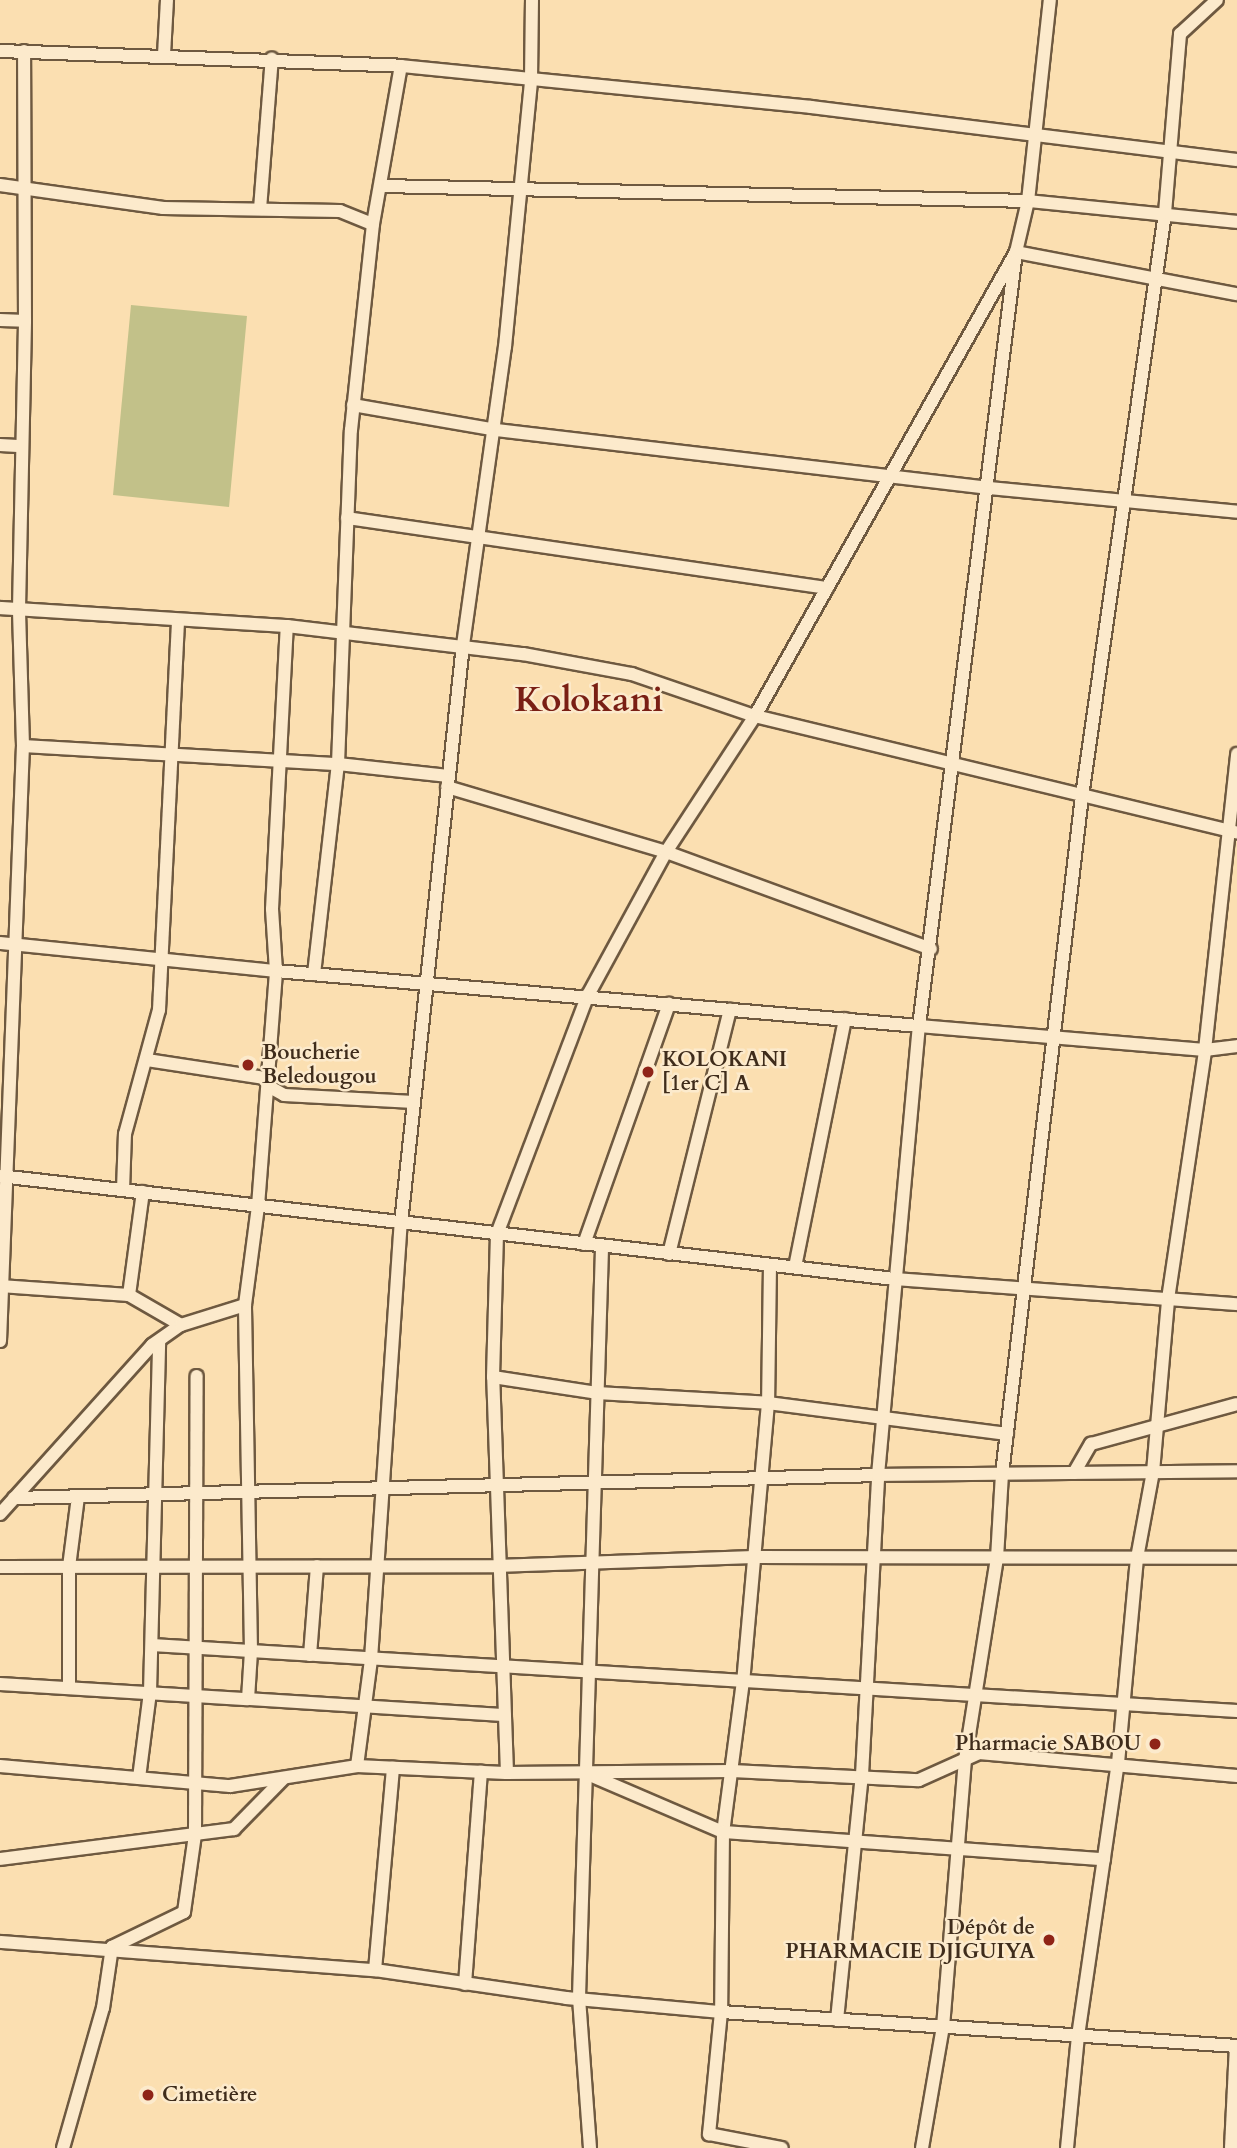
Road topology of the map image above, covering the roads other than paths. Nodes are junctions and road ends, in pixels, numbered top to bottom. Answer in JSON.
{"nodes":[{"id":1,"x":167,"y":0,"type":"edge"},
{"id":2,"x":532,"y":0,"type":"edge"},
{"id":3,"x":1050,"y":0,"type":"edge"},
{"id":4,"x":1217,"y":0,"type":"edge"},
{"id":5,"x":0,"y":51,"type":"edge"},
{"id":6,"x":23,"y":51,"type":"junction"},
{"id":7,"x":164,"y":55,"type":"junction"},
{"id":8,"x":272,"y":58,"type":"junction"},
{"id":9,"x":401,"y":65,"type":"junction"},
{"id":10,"x":531,"y":80,"type":"junction"},
{"id":11,"x":1035,"y":136,"type":"junction"},
{"id":12,"x":1173,"y":153,"type":"junction"},
{"id":13,"x":1237,"y":160,"type":"edge"},
{"id":14,"x":0,"y":185,"type":"edge"},
{"id":15,"x":25,"y":185,"type":"junction"},
{"id":16,"x":383,"y":186,"type":"junction"},
{"id":17,"x":518,"y":188,"type":"junction"},
{"id":18,"x":1028,"y":201,"type":"junction"},
{"id":19,"x":260,"y":209,"type":"junction"},
{"id":20,"x":1166,"y":213,"type":"junction"},
{"id":21,"x":1237,"y":222,"type":"edge"},
{"id":22,"x":373,"y":224,"type":"junction"},
{"id":23,"x":1016,"y":252,"type":"junction"},
{"id":24,"x":1157,"y":275,"type":"junction"},
{"id":25,"x":1237,"y":294,"type":"edge"},
{"id":26,"x":0,"y":320,"type":"edge"},
{"id":27,"x":25,"y":321,"type":"junction"},
{"id":28,"x":353,"y":405,"type":"junction"},
{"id":29,"x":496,"y":430,"type":"junction"},
{"id":30,"x":0,"y":445,"type":"edge"},
{"id":31,"x":22,"y":446,"type":"junction"},
{"id":32,"x":891,"y":473,"type":"junction"},
{"id":33,"x":990,"y":488,"type":"junction"},
{"id":34,"x":1126,"y":502,"type":"junction"},
{"id":35,"x":1237,"y":512,"type":"edge"},
{"id":36,"x":347,"y":518,"type":"junction"},
{"id":37,"x":477,"y":540,"type":"junction"},
{"id":38,"x":827,"y":588,"type":"junction"},
{"id":39,"x":0,"y":608,"type":"edge"},
{"id":40,"x":19,"y":609,"type":"junction"},
{"id":41,"x":178,"y":620,"type":"junction"},
{"id":42,"x":287,"y":626,"type":"junction"},
{"id":43,"x":342,"y":632,"type":"junction"},
{"id":44,"x":463,"y":645,"type":"junction"},
{"id":45,"x":755,"y":716,"type":"junction"},
{"id":46,"x":23,"y":746,"type":"junction"},
{"id":47,"x":171,"y":754,"type":"junction"},
{"id":48,"x":1237,"y":754,"type":"edge"},
{"id":49,"x":279,"y":761,"type":"junction"},
{"id":50,"x":338,"y":764,"type":"junction"},
{"id":51,"x":954,"y":764,"type":"junction"},
{"id":52,"x":447,"y":781,"type":"junction"},
{"id":53,"x":1082,"y":796,"type":"junction"},
{"id":54,"x":1232,"y":831,"type":"edge"},
{"id":55,"x":666,"y":852,"type":"junction"},
{"id":56,"x":0,"y":943,"type":"edge"},
{"id":57,"x":15,"y":944,"type":"junction"},
{"id":58,"x":931,"y":949,"type":"junction"},
{"id":59,"x":162,"y":960,"type":"junction"},
{"id":60,"x":276,"y":971,"type":"junction"},
{"id":61,"x":314,"y":974,"type":"junction"},
{"id":62,"x":428,"y":981,"type":"junction"},
{"id":63,"x":588,"y":995,"type":"junction"},
{"id":64,"x":669,"y":1004,"type":"junction"},
{"id":65,"x":730,"y":1009,"type":"junction"},
{"id":66,"x":845,"y":1019,"type":"junction"},
{"id":67,"x":919,"y":1026,"type":"junction"},
{"id":68,"x":1056,"y":1038,"type":"junction"},
{"id":69,"x":1237,"y":1046,"type":"edge"},
{"id":70,"x":1205,"y":1050,"type":"junction"},
{"id":71,"x":147,"y":1060,"type":"junction"},
{"id":72,"x":268,"y":1086,"type":"junction"},
{"id":73,"x":414,"y":1102,"type":"junction"},
{"id":74,"x":3,"y":1177,"type":"edge"},
{"id":75,"x":123,"y":1190,"type":"junction"},
{"id":76,"x":143,"y":1192,"type":"junction"},
{"id":77,"x":258,"y":1206,"type":"junction"},
{"id":78,"x":401,"y":1223,"type":"junction"},
{"id":79,"x":497,"y":1234,"type":"junction"},
{"id":80,"x":584,"y":1244,"type":"junction"},
{"id":81,"x":602,"y":1248,"type":"junction"},
{"id":82,"x":669,"y":1254,"type":"junction"},
{"id":83,"x":770,"y":1265,"type":"junction"},
{"id":84,"x":795,"y":1267,"type":"junction"},
{"id":85,"x":894,"y":1279,"type":"junction"},
{"id":86,"x":1,"y":1286,"type":"edge"},
{"id":87,"x":1026,"y":1289,"type":"junction"},
{"id":88,"x":129,"y":1295,"type":"junction"},
{"id":89,"x":1168,"y":1299,"type":"junction"},
{"id":90,"x":1237,"y":1304,"type":"edge"},
{"id":91,"x":245,"y":1305,"type":"junction"},
{"id":92,"x":181,"y":1325,"type":"junction"},
{"id":93,"x":0,"y":1341,"type":"edge"},
{"id":94,"x":159,"y":1341,"type":"junction"},
{"id":95,"x":197,"y":1376,"type":"dead end"},
{"id":96,"x":493,"y":1377,"type":"junction"},
{"id":97,"x":597,"y":1393,"type":"junction"},
{"id":98,"x":768,"y":1403,"type":"junction"},
{"id":99,"x":1237,"y":1404,"type":"edge"},
{"id":100,"x":883,"y":1420,"type":"junction"},
{"id":101,"x":1157,"y":1429,"type":"junction"},
{"id":102,"x":1007,"y":1434,"type":"junction"},
{"id":103,"x":1237,"y":1471,"type":"edge"},
{"id":104,"x":1153,"y":1472,"type":"junction"},
{"id":105,"x":1074,"y":1473,"type":"junction"},
{"id":106,"x":1002,"y":1474,"type":"junction"},
{"id":107,"x":878,"y":1475,"type":"junction"},
{"id":108,"x":761,"y":1479,"type":"junction"},
{"id":109,"x":597,"y":1485,"type":"junction"},
{"id":110,"x":496,"y":1486,"type":"junction"},
{"id":111,"x":383,"y":1490,"type":"junction"},
{"id":112,"x":247,"y":1494,"type":"junction"},
{"id":113,"x":196,"y":1495,"type":"junction"},
{"id":114,"x":155,"y":1496,"type":"junction"},
{"id":115,"x":78,"y":1497,"type":"junction"},
{"id":116,"x":14,"y":1498,"type":"junction"},
{"id":117,"x":0,"y":1514,"type":"edge"},
{"id":118,"x":754,"y":1557,"type":"junction"},
{"id":119,"x":876,"y":1558,"type":"junction"},
{"id":120,"x":997,"y":1558,"type":"junction"},
{"id":121,"x":1137,"y":1558,"type":"junction"},
{"id":122,"x":1237,"y":1558,"type":"edge"},
{"id":123,"x":596,"y":1563,"type":"junction"},
{"id":124,"x":195,"y":1566,"type":"junction"},
{"id":125,"x":250,"y":1566,"type":"junction"},
{"id":126,"x":317,"y":1566,"type":"junction"},
{"id":127,"x":378,"y":1566,"type":"junction"},
{"id":128,"x":499,"y":1566,"type":"junction"},
{"id":129,"x":0,"y":1567,"type":"edge"},
{"id":130,"x":69,"y":1567,"type":"junction"},
{"id":131,"x":153,"y":1567,"type":"junction"},
{"id":132,"x":152,"y":1644,"type":"junction"},
{"id":133,"x":193,"y":1647,"type":"junction"},
{"id":134,"x":251,"y":1651,"type":"junction"},
{"id":135,"x":310,"y":1655,"type":"junction"},
{"id":136,"x":371,"y":1659,"type":"junction"},
{"id":137,"x":503,"y":1667,"type":"junction"},
{"id":138,"x":589,"y":1674,"type":"junction"},
{"id":139,"x":743,"y":1681,"type":"junction"},
{"id":140,"x":0,"y":1684,"type":"edge"},
{"id":141,"x":69,"y":1688,"type":"junction"},
{"id":142,"x":869,"y":1689,"type":"junction"},
{"id":143,"x":150,"y":1692,"type":"junction"},
{"id":144,"x":194,"y":1695,"type":"junction"},
{"id":145,"x":978,"y":1695,"type":"junction"},
{"id":146,"x":248,"y":1699,"type":"junction"},
{"id":147,"x":1120,"y":1703,"type":"junction"},
{"id":148,"x":365,"y":1705,"type":"junction"},
{"id":149,"x":1237,"y":1710,"type":"edge"},
{"id":150,"x":505,"y":1715,"type":"junction"},
{"id":151,"x":965,"y":1760,"type":"junction"},
{"id":152,"x":1118,"y":1763,"type":"junction"},
{"id":153,"x":0,"y":1766,"type":"edge"},
{"id":154,"x":357,"y":1766,"type":"junction"},
{"id":155,"x":393,"y":1768,"type":"junction"},
{"id":156,"x":732,"y":1770,"type":"junction"},
{"id":157,"x":481,"y":1772,"type":"junction"},
{"id":158,"x":507,"y":1773,"type":"junction"},
{"id":159,"x":586,"y":1774,"type":"junction"},
{"id":160,"x":862,"y":1775,"type":"junction"},
{"id":161,"x":1237,"y":1776,"type":"edge"},
{"id":162,"x":139,"y":1778,"type":"junction"},
{"id":163,"x":284,"y":1778,"type":"junction"},
{"id":164,"x":195,"y":1783,"type":"junction"},
{"id":165,"x":723,"y":1832,"type":"junction"},
{"id":166,"x":195,"y":1835,"type":"junction"},
{"id":167,"x":855,"y":1840,"type":"junction"},
{"id":168,"x":957,"y":1849,"type":"junction"},
{"id":169,"x":0,"y":1859,"type":"edge"},
{"id":170,"x":1104,"y":1859,"type":"junction"},
{"id":171,"x":1,"y":1945,"type":"edge"},
{"id":172,"x":112,"y":1947,"type":"junction"},
{"id":173,"x":374,"y":1970,"type":"junction"},
{"id":174,"x":466,"y":1983,"type":"junction"},
{"id":175,"x":579,"y":1997,"type":"junction"},
{"id":176,"x":721,"y":2012,"type":"junction"},
{"id":177,"x":837,"y":2020,"type":"junction"},
{"id":178,"x":943,"y":2027,"type":"junction"},
{"id":179,"x":1078,"y":2036,"type":"junction"},
{"id":180,"x":1237,"y":2046,"type":"edge"},
{"id":181,"x":63,"y":2148,"type":"edge"},
{"id":182,"x":590,"y":2148,"type":"edge"},
{"id":183,"x":782,"y":2148,"type":"edge"},
{"id":184,"x":922,"y":2148,"type":"edge"},
{"id":185,"x":1067,"y":2148,"type":"edge"},
{"id":186,"x":1231,"y":2148,"type":"edge"}],
"edges":[{"from":1,"to":7,"type":"street"},
{"from":2,"to":10,"type":"street"},
{"from":3,"to":11,"type":"street"},
{"from":4,"to":12,"type":"street"},
{"from":5,"to":6,"type":"street"},
{"from":6,"to":7,"type":"street"},
{"from":6,"to":15,"type":"street"},
{"from":7,"to":8,"type":"street"},
{"from":8,"to":9,"type":"street"},
{"from":8,"to":19,"type":"street"},
{"from":9,"to":10,"type":"street"},
{"from":9,"to":16,"type":"street"},
{"from":10,"to":11,"type":"street"},
{"from":10,"to":17,"type":"street"},
{"from":11,"to":12,"type":"street"},
{"from":11,"to":18,"type":"street"},
{"from":12,"to":13,"type":"street"},
{"from":12,"to":20,"type":"street"},
{"from":14,"to":15,"type":"street"},
{"from":15,"to":19,"type":"street"},
{"from":15,"to":27,"type":"street"},
{"from":16,"to":17,"type":"street"},
{"from":16,"to":22,"type":"street"},
{"from":17,"to":18,"type":"street"},
{"from":17,"to":29,"type":"street"},
{"from":18,"to":20,"type":"street"},
{"from":18,"to":23,"type":"street"},
{"from":19,"to":22,"type":"street"},
{"from":20,"to":21,"type":"street"},
{"from":20,"to":24,"type":"street"},
{"from":22,"to":28,"type":"street"},
{"from":23,"to":24,"type":"street"},
{"from":23,"to":32,"type":"street"},
{"from":23,"to":33,"type":"street"},
{"from":24,"to":25,"type":"street"},
{"from":24,"to":34,"type":"street"},
{"from":26,"to":27,"type":"street"},
{"from":27,"to":31,"type":"street"},
{"from":28,"to":29,"type":"street"},
{"from":28,"to":36,"type":"street"},
{"from":29,"to":32,"type":"street"},
{"from":29,"to":37,"type":"street"},
{"from":30,"to":31,"type":"street"},
{"from":31,"to":40,"type":"street"},
{"from":32,"to":33,"type":"street"},
{"from":32,"to":38,"type":"street"},
{"from":33,"to":34,"type":"street"},
{"from":33,"to":51,"type":"street"},
{"from":34,"to":35,"type":"street"},
{"from":34,"to":53,"type":"street"},
{"from":36,"to":37,"type":"street"},
{"from":36,"to":43,"type":"street"},
{"from":37,"to":38,"type":"street"},
{"from":37,"to":44,"type":"street"},
{"from":38,"to":45,"type":"street"},
{"from":39,"to":40,"type":"street"},
{"from":40,"to":41,"type":"street"},
{"from":40,"to":46,"type":"street"},
{"from":41,"to":42,"type":"street"},
{"from":41,"to":47,"type":"street"},
{"from":42,"to":43,"type":"street"},
{"from":42,"to":49,"type":"street"},
{"from":43,"to":44,"type":"street"},
{"from":43,"to":50,"type":"street"},
{"from":44,"to":45,"type":"street"},
{"from":44,"to":52,"type":"street"},
{"from":45,"to":51,"type":"street"},
{"from":45,"to":55,"type":"street"},
{"from":46,"to":47,"type":"street"},
{"from":46,"to":57,"type":"street"},
{"from":47,"to":49,"type":"street"},
{"from":47,"to":59,"type":"street"},
{"from":48,"to":54,"type":"street"},
{"from":49,"to":50,"type":"street"},
{"from":49,"to":60,"type":"street"},
{"from":50,"to":52,"type":"street"},
{"from":50,"to":61,"type":"street"},
{"from":51,"to":53,"type":"street"},
{"from":51,"to":58,"type":"street"},
{"from":52,"to":55,"type":"street"},
{"from":52,"to":62,"type":"street"},
{"from":53,"to":54,"type":"street"},
{"from":53,"to":68,"type":"street"},
{"from":54,"to":70,"type":"street"},
{"from":55,"to":58,"type":"street"},
{"from":55,"to":63,"type":"street"},
{"from":56,"to":57,"type":"street"},
{"from":57,"to":59,"type":"street"},
{"from":57,"to":74,"type":"street"},
{"from":58,"to":67,"type":"street"},
{"from":59,"to":60,"type":"street"},
{"from":59,"to":71,"type":"street"},
{"from":60,"to":61,"type":"street"},
{"from":60,"to":72,"type":"street"},
{"from":61,"to":62,"type":"street"},
{"from":62,"to":63,"type":"street"},
{"from":62,"to":73,"type":"street"},
{"from":63,"to":64,"type":"street"},
{"from":63,"to":79,"type":"street"},
{"from":64,"to":65,"type":"street"},
{"from":64,"to":80,"type":"street"},
{"from":65,"to":66,"type":"street"},
{"from":65,"to":82,"type":"street"},
{"from":66,"to":67,"type":"street"},
{"from":66,"to":84,"type":"street"},
{"from":67,"to":68,"type":"street"},
{"from":67,"to":85,"type":"street"},
{"from":68,"to":70,"type":"street"},
{"from":68,"to":87,"type":"street"},
{"from":69,"to":70,"type":"street"},
{"from":70,"to":89,"type":"street"},
{"from":71,"to":72,"type":"street"},
{"from":71,"to":75,"type":"street"},
{"from":72,"to":73,"type":"street"},
{"from":72,"to":77,"type":"street"},
{"from":73,"to":78,"type":"street"},
{"from":74,"to":75,"type":"street"},
{"from":74,"to":86,"type":"street"},
{"from":75,"to":76,"type":"street"},
{"from":76,"to":77,"type":"street"},
{"from":76,"to":88,"type":"street"},
{"from":77,"to":78,"type":"street"},
{"from":77,"to":91,"type":"street"},
{"from":78,"to":79,"type":"street"},
{"from":78,"to":111,"type":"street"},
{"from":79,"to":80,"type":"street"},
{"from":79,"to":96,"type":"street"},
{"from":80,"to":81,"type":"street"},
{"from":81,"to":82,"type":"street"},
{"from":81,"to":97,"type":"street"},
{"from":82,"to":83,"type":"street"},
{"from":83,"to":84,"type":"street"},
{"from":83,"to":98,"type":"street"},
{"from":84,"to":85,"type":"street"},
{"from":85,"to":87,"type":"street"},
{"from":85,"to":100,"type":"street"},
{"from":86,"to":88,"type":"street"},
{"from":86,"to":93,"type":"street"},
{"from":87,"to":89,"type":"street"},
{"from":87,"to":102,"type":"street"},
{"from":88,"to":92,"type":"street"},
{"from":89,"to":90,"type":"street"},
{"from":89,"to":101,"type":"street"},
{"from":91,"to":92,"type":"street"},
{"from":91,"to":112,"type":"street"},
{"from":92,"to":94,"type":"street"},
{"from":94,"to":114,"type":"street"},
{"from":94,"to":116,"type":"street"},
{"from":95,"to":113,"type":"street"},
{"from":96,"to":97,"type":"street"},
{"from":96,"to":110,"type":"street"},
{"from":97,"to":98,"type":"street"},
{"from":97,"to":109,"type":"street"},
{"from":98,"to":100,"type":"street"},
{"from":98,"to":108,"type":"street"},
{"from":99,"to":101,"type":"street"},
{"from":100,"to":102,"type":"street"},
{"from":100,"to":107,"type":"street"},
{"from":101,"to":104,"type":"street"},
{"from":101,"to":105,"type":"street"},
{"from":102,"to":106,"type":"street"},
{"from":103,"to":104,"type":"street"},
{"from":104,"to":105,"type":"street"},
{"from":104,"to":121,"type":"street"},
{"from":105,"to":106,"type":"street"},
{"from":106,"to":107,"type":"street"},
{"from":106,"to":120,"type":"street"},
{"from":107,"to":108,"type":"street"},
{"from":107,"to":119,"type":"street"},
{"from":108,"to":109,"type":"street"},
{"from":108,"to":118,"type":"street"},
{"from":109,"to":110,"type":"street"},
{"from":109,"to":123,"type":"street"},
{"from":110,"to":111,"type":"street"},
{"from":110,"to":128,"type":"street"},
{"from":111,"to":112,"type":"street"},
{"from":111,"to":127,"type":"street"},
{"from":112,"to":113,"type":"street"},
{"from":112,"to":125,"type":"street"},
{"from":113,"to":114,"type":"street"},
{"from":113,"to":124,"type":"street"},
{"from":114,"to":115,"type":"street"},
{"from":114,"to":131,"type":"street"},
{"from":115,"to":116,"type":"street"},
{"from":115,"to":130,"type":"street"},
{"from":116,"to":117,"type":"street"},
{"from":118,"to":119,"type":"street"},
{"from":118,"to":123,"type":"street"},
{"from":118,"to":139,"type":"street"},
{"from":119,"to":120,"type":"street"},
{"from":119,"to":142,"type":"street"},
{"from":120,"to":121,"type":"street"},
{"from":120,"to":145,"type":"street"},
{"from":121,"to":122,"type":"street"},
{"from":121,"to":147,"type":"street"},
{"from":123,"to":128,"type":"street"},
{"from":123,"to":138,"type":"street"},
{"from":124,"to":125,"type":"street"},
{"from":124,"to":131,"type":"street"},
{"from":124,"to":133,"type":"street"},
{"from":125,"to":126,"type":"street"},
{"from":125,"to":134,"type":"street"},
{"from":126,"to":127,"type":"street"},
{"from":126,"to":135,"type":"street"},
{"from":127,"to":128,"type":"street"},
{"from":127,"to":136,"type":"street"},
{"from":128,"to":137,"type":"street"},
{"from":129,"to":130,"type":"street"},
{"from":130,"to":131,"type":"street"},
{"from":130,"to":141,"type":"street"},
{"from":131,"to":132,"type":"street"},
{"from":132,"to":133,"type":"street"},
{"from":132,"to":143,"type":"street"},
{"from":133,"to":134,"type":"street"},
{"from":133,"to":144,"type":"street"},
{"from":134,"to":135,"type":"street"},
{"from":134,"to":146,"type":"street"},
{"from":135,"to":136,"type":"street"},
{"from":136,"to":137,"type":"street"},
{"from":136,"to":148,"type":"street"},
{"from":137,"to":138,"type":"street"},
{"from":137,"to":150,"type":"street"},
{"from":138,"to":139,"type":"street"},
{"from":138,"to":159,"type":"street"},
{"from":139,"to":142,"type":"street"},
{"from":139,"to":156,"type":"street"},
{"from":140,"to":141,"type":"street"},
{"from":141,"to":143,"type":"street"},
{"from":142,"to":145,"type":"street"},
{"from":142,"to":160,"type":"street"},
{"from":143,"to":144,"type":"street"},
{"from":143,"to":162,"type":"street"},
{"from":144,"to":146,"type":"street"},
{"from":144,"to":164,"type":"street"},
{"from":145,"to":147,"type":"street"},
{"from":145,"to":151,"type":"street"},
{"from":146,"to":148,"type":"street"},
{"from":147,"to":149,"type":"street"},
{"from":147,"to":152,"type":"street"},
{"from":148,"to":150,"type":"street"},
{"from":148,"to":154,"type":"street"},
{"from":150,"to":158,"type":"street"},
{"from":151,"to":152,"type":"street"},
{"from":151,"to":160,"type":"street"},
{"from":151,"to":168,"type":"street"},
{"from":152,"to":161,"type":"street"},
{"from":152,"to":170,"type":"street"},
{"from":153,"to":162,"type":"street"},
{"from":154,"to":155,"type":"street"},
{"from":154,"to":163,"type":"street"},
{"from":155,"to":157,"type":"street"},
{"from":155,"to":173,"type":"street"},
{"from":156,"to":159,"type":"street"},
{"from":156,"to":160,"type":"street"},
{"from":156,"to":165,"type":"street"},
{"from":157,"to":158,"type":"street"},
{"from":157,"to":174,"type":"street"},
{"from":158,"to":159,"type":"street"},
{"from":159,"to":165,"type":"street"},
{"from":159,"to":175,"type":"street"},
{"from":160,"to":167,"type":"street"},
{"from":162,"to":164,"type":"street"},
{"from":163,"to":164,"type":"street"},
{"from":163,"to":166,"type":"street"},
{"from":164,"to":166,"type":"street"},
{"from":165,"to":167,"type":"street"},
{"from":165,"to":176,"type":"street"},
{"from":166,"to":169,"type":"street"},
{"from":166,"to":172,"type":"street"},
{"from":167,"to":168,"type":"street"},
{"from":167,"to":177,"type":"street"},
{"from":168,"to":170,"type":"street"},
{"from":168,"to":178,"type":"street"},
{"from":170,"to":179,"type":"street"},
{"from":171,"to":172,"type":"street"},
{"from":172,"to":173,"type":"street"},
{"from":172,"to":181,"type":"street"},
{"from":173,"to":174,"type":"street"},
{"from":174,"to":175,"type":"street"},
{"from":175,"to":176,"type":"street"},
{"from":175,"to":182,"type":"street"},
{"from":176,"to":177,"type":"street"},
{"from":176,"to":183,"type":"street"},
{"from":177,"to":178,"type":"street"},
{"from":178,"to":179,"type":"street"},
{"from":178,"to":184,"type":"street"},
{"from":179,"to":180,"type":"street"},
{"from":179,"to":185,"type":"street"},
{"from":180,"to":186,"type":"street"}]}
